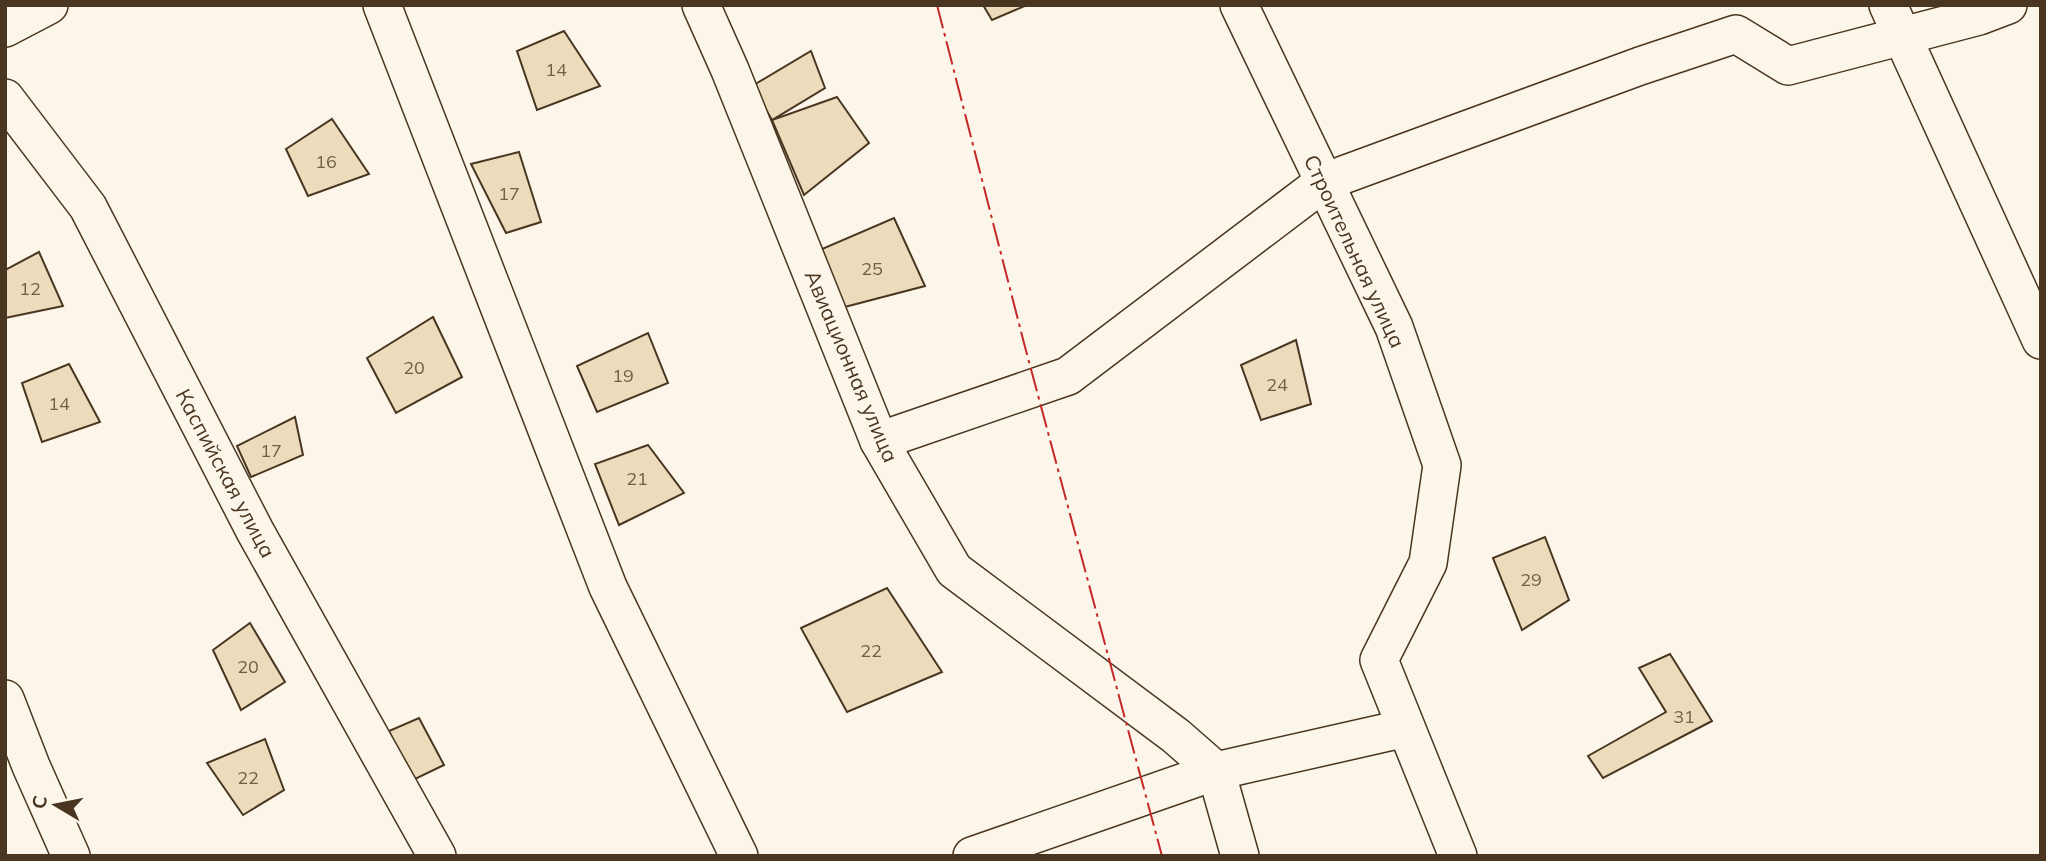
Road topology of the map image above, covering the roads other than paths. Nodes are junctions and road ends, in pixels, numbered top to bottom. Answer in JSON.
{"nodes":[{"id":1,"x":49,"y":5,"type":"edge"},
{"id":2,"x":382,"y":5,"type":"edge"},
{"id":3,"x":701,"y":5,"type":"edge"},
{"id":4,"x":1239,"y":5,"type":"edge"},
{"id":5,"x":2008,"y":5,"type":"edge"},
{"id":6,"x":1895,"y":21,"type":"edge"},
{"id":7,"x":5,"y":29,"type":"edge"},
{"id":8,"x":5,"y":98,"type":"edge"},
{"id":9,"x":1324,"y":181,"type":"junction"},
{"id":10,"x":2041,"y":340,"type":"edge"},
{"id":11,"x":879,"y":441,"type":"junction"},
{"id":12,"x":5,"y":699,"type":"edge"},
{"id":13,"x":1406,"y":728,"type":"junction"},
{"id":14,"x":1216,"y":771,"type":"junction"},
{"id":15,"x":71,"y":856,"type":"edge"},
{"id":16,"x":437,"y":856,"type":"edge"},
{"id":17,"x":738,"y":856,"type":"edge"},
{"id":18,"x":972,"y":856,"type":"edge"},
{"id":19,"x":1240,"y":856,"type":"edge"},
{"id":20,"x":1458,"y":856,"type":"edge"}],
"edges":[{"from":1,"to":7,"type":"street"},
{"from":2,"to":17,"type":"street"},
{"from":3,"to":11,"type":"street","name":"Авиационная улица"},
{"from":4,"to":9,"type":"street","name":"Строительная улица"},
{"from":5,"to":6,"type":"street"},
{"from":6,"to":9,"type":"street"},
{"from":6,"to":10,"type":"street"},
{"from":8,"to":16,"type":"street","name":"Каспийская улица"},
{"from":9,"to":11,"type":"street"},
{"from":9,"to":13,"type":"street","name":"Строительная улица"},
{"from":11,"to":14,"type":"street","name":"Авиационная улица"},
{"from":12,"to":15,"type":"street"},
{"from":13,"to":14,"type":"street"},
{"from":13,"to":20,"type":"street","name":"Строительная улица"},
{"from":14,"to":18,"type":"street"},
{"from":14,"to":19,"type":"street"}]}
